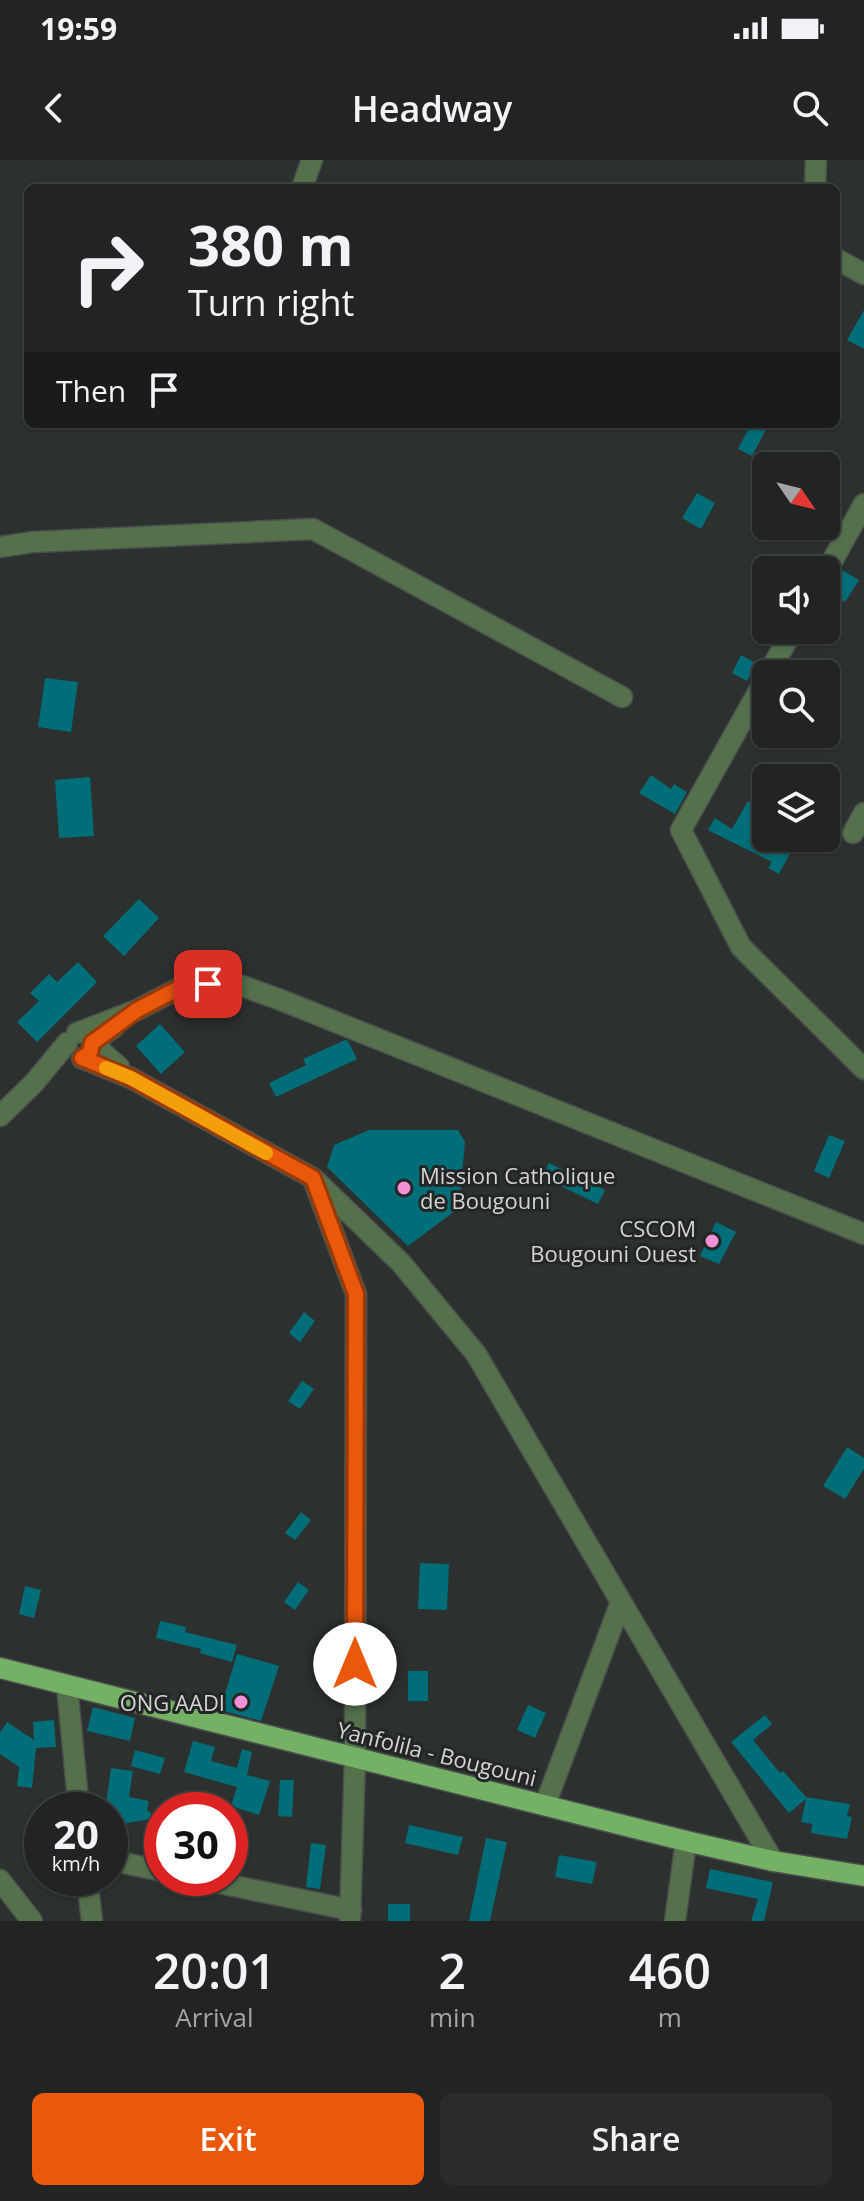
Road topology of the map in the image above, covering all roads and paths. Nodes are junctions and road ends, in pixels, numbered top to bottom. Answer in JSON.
{"nodes":[{"id":1,"x":312,"y":160,"type":"edge"},
{"id":2,"x":816,"y":160,"type":"edge"},
{"id":3,"x":303,"y":184,"type":"edge"},
{"id":4,"x":815,"y":184,"type":"edge"},
{"id":5,"x":840,"y":261,"type":"edge"},
{"id":6,"x":864,"y":274,"type":"edge"},
{"id":7,"x":864,"y":504,"type":"edge"},
{"id":8,"x":0,"y":547,"type":"edge"},
{"id":9,"x":835,"y":556,"type":"edge"},
{"id":10,"x":622,"y":697,"type":"dead end"},
{"id":11,"x":752,"y":703,"type":"edge"},
{"id":12,"x":864,"y":813,"type":"edge"},
{"id":13,"x":853,"y":833,"type":"dead end"},
{"id":14,"x":79,"y":1047,"type":"junction"},
{"id":15,"x":864,"y":1069,"type":"edge"},
{"id":16,"x":0,"y":1116,"type":"edge"},
{"id":17,"x":313,"y":1178,"type":"junction"},
{"id":18,"x":864,"y":1234,"type":"edge"},
{"id":19,"x":621,"y":1602,"type":"junction"},
{"id":20,"x":0,"y":1668,"type":"edge"},
{"id":21,"x":67,"y":1686,"type":"junction"},
{"id":22,"x":355,"y":1756,"type":"junction"},
{"id":23,"x":77,"y":1792,"type":"edge"},
{"id":24,"x":545,"y":1805,"type":"junction"},
{"id":25,"x":686,"y":1841,"type":"junction"},
{"id":26,"x":773,"y":1861,"type":"junction"},
{"id":27,"x":862,"y":1873,"type":"edge"},
{"id":28,"x":0,"y":1880,"type":"edge"},
{"id":29,"x":248,"y":1891,"type":"edge"},
{"id":30,"x":89,"y":1896,"type":"edge"},
{"id":31,"x":350,"y":1916,"type":"edge"},
{"id":32,"x":32,"y":1921,"type":"edge"},
{"id":33,"x":92,"y":1921,"type":"edge"},
{"id":34,"x":675,"y":1921,"type":"edge"}],
"edges":[{"from":1,"to":3,"type":"street"},
{"from":2,"to":4,"type":"street"},
{"from":5,"to":6,"type":"street"},
{"from":7,"to":9,"type":"street"},
{"from":8,"to":10,"type":"street"},
{"from":11,"to":15,"type":"street"},
{"from":12,"to":13,"type":"street"},
{"from":14,"to":16,"type":"street"},
{"from":14,"to":17,"type":"street"},
{"from":14,"to":18,"type":"street"},
{"from":17,"to":19,"type":"street"},
{"from":17,"to":22,"type":"street"},
{"from":19,"to":24,"type":"street"},
{"from":19,"to":26,"type":"street"},
{"from":20,"to":21,"type":"main road","name":"Yanfolila - Bougouni"},
{"from":21,"to":22,"type":"main road","name":"Yanfolila - Bougouni"},
{"from":21,"to":23,"type":"street"},
{"from":22,"to":24,"type":"main road","name":"Yanfolila - Bougouni"},
{"from":22,"to":31,"type":"street"},
{"from":24,"to":25,"type":"main road","name":"Yanfolila - Bougouni"},
{"from":25,"to":26,"type":"main road","name":"Yanfolila - Bougouni"},
{"from":25,"to":34,"type":"street"},
{"from":26,"to":27,"type":"main road","name":"Yanfolila - Bougouni"},
{"from":28,"to":32,"type":"street"},
{"from":29,"to":31,"type":"street"},
{"from":30,"to":33,"type":"street"}]}
